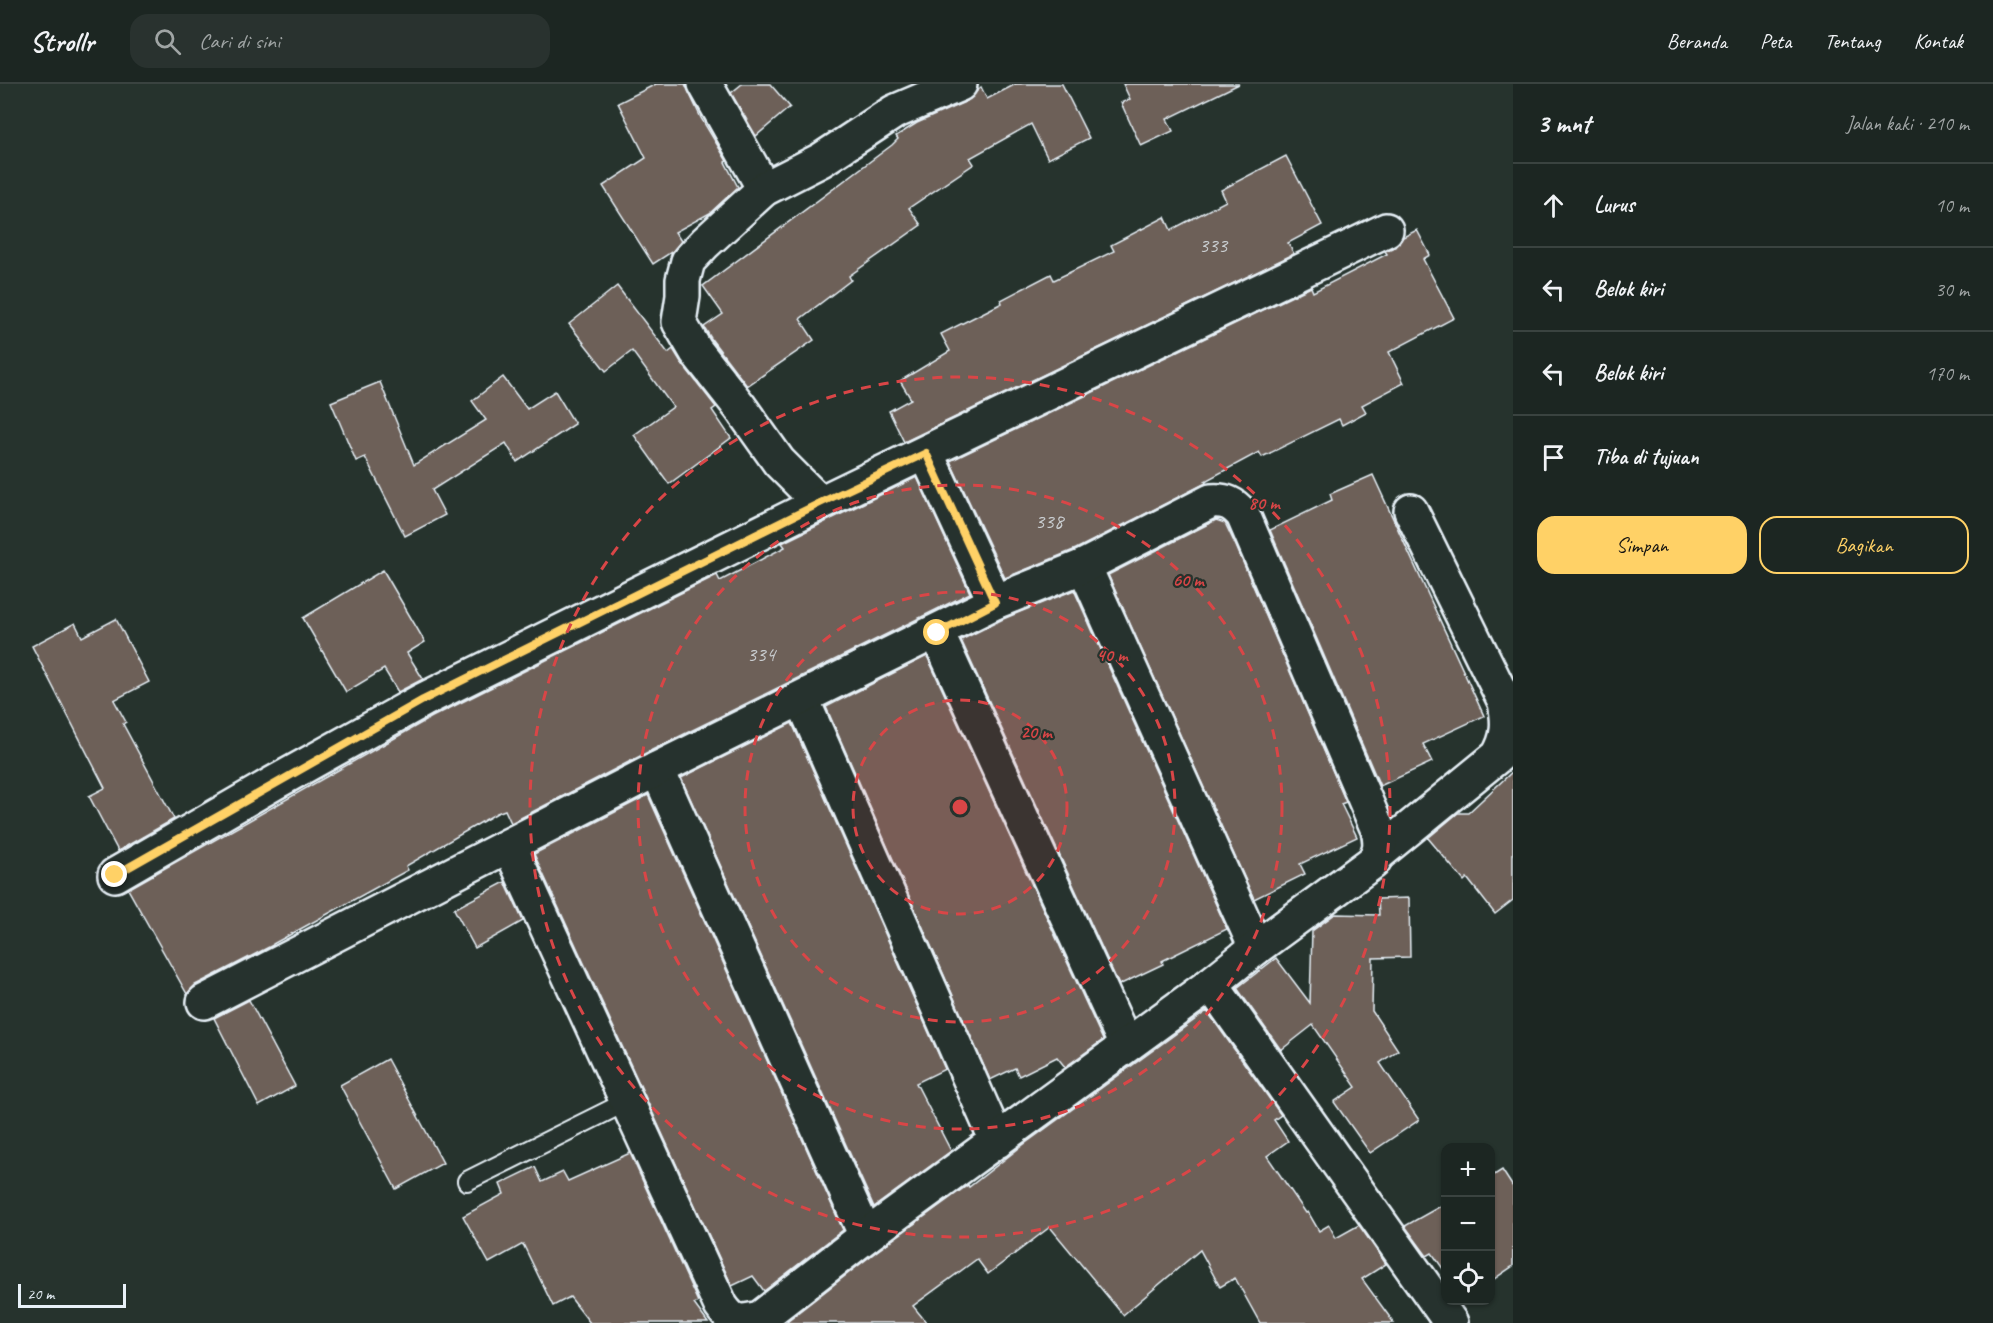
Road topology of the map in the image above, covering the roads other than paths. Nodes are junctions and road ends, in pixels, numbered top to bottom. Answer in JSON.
{"nodes":[{"id":1,"x":705,"y":84,"type":"edge"},
{"id":2,"x":960,"y":84,"type":"edge"},
{"id":3,"x":764,"y":189,"type":"junction"},
{"id":4,"x":1386,"y":230,"type":"dead end"},
{"id":5,"x":926,"y":453,"type":"junction"},
{"id":6,"x":820,"y":503,"type":"junction"},
{"id":7,"x":1411,"y":511,"type":"dead end"},
{"id":8,"x":1084,"y":566,"type":"junction"},
{"id":9,"x":995,"y":603,"type":"junction"},
{"id":10,"x":937,"y":633,"type":"junction"},
{"id":11,"x":802,"y":699,"type":"junction"},
{"id":12,"x":657,"y":769,"type":"junction"},
{"id":13,"x":509,"y":845,"type":"junction"},
{"id":14,"x":1378,"y":854,"type":"junction"},
{"id":15,"x":115,"y":875,"type":"dead end"},
{"id":16,"x":1256,"y":948,"type":"junction"},
{"id":17,"x":1211,"y":984,"type":"junction"},
{"id":18,"x":204,"y":1002,"type":"dead end"},
{"id":19,"x":1126,"y":1045,"type":"junction"},
{"id":20,"x":628,"y":1101,"type":"junction"},
{"id":21,"x":997,"y":1141,"type":"junction"},
{"id":22,"x":467,"y":1181,"type":"dead end"},
{"id":23,"x":866,"y":1236,"type":"junction"},
{"id":24,"x":1451,"y":1323,"type":"edge"}],
"edges":[{"from":1,"to":3,"type":"street"},
{"from":2,"to":3,"type":"street"},
{"from":3,"to":6,"type":"street"},
{"from":4,"to":5,"type":"street"},
{"from":5,"to":6,"type":"street"},
{"from":5,"to":9,"type":"street"},
{"from":6,"to":15,"type":"street"},
{"from":7,"to":14,"type":"street"},
{"from":8,"to":9,"type":"street"},
{"from":8,"to":14,"type":"street"},
{"from":8,"to":16,"type":"street"},
{"from":9,"to":10,"type":"street"},
{"from":10,"to":11,"type":"street"},
{"from":10,"to":19,"type":"street"},
{"from":11,"to":12,"type":"street"},
{"from":11,"to":21,"type":"street"},
{"from":12,"to":13,"type":"street"},
{"from":12,"to":23,"type":"street"},
{"from":13,"to":18,"type":"street"},
{"from":13,"to":20,"type":"street"},
{"from":14,"to":16,"type":"street"},
{"from":16,"to":17,"type":"street"},
{"from":17,"to":19,"type":"street"},
{"from":17,"to":24,"type":"street"},
{"from":19,"to":21,"type":"street"},
{"from":20,"to":22,"type":"lane"},
{"from":20,"to":23,"type":"street"},
{"from":21,"to":23,"type":"street"}]}
